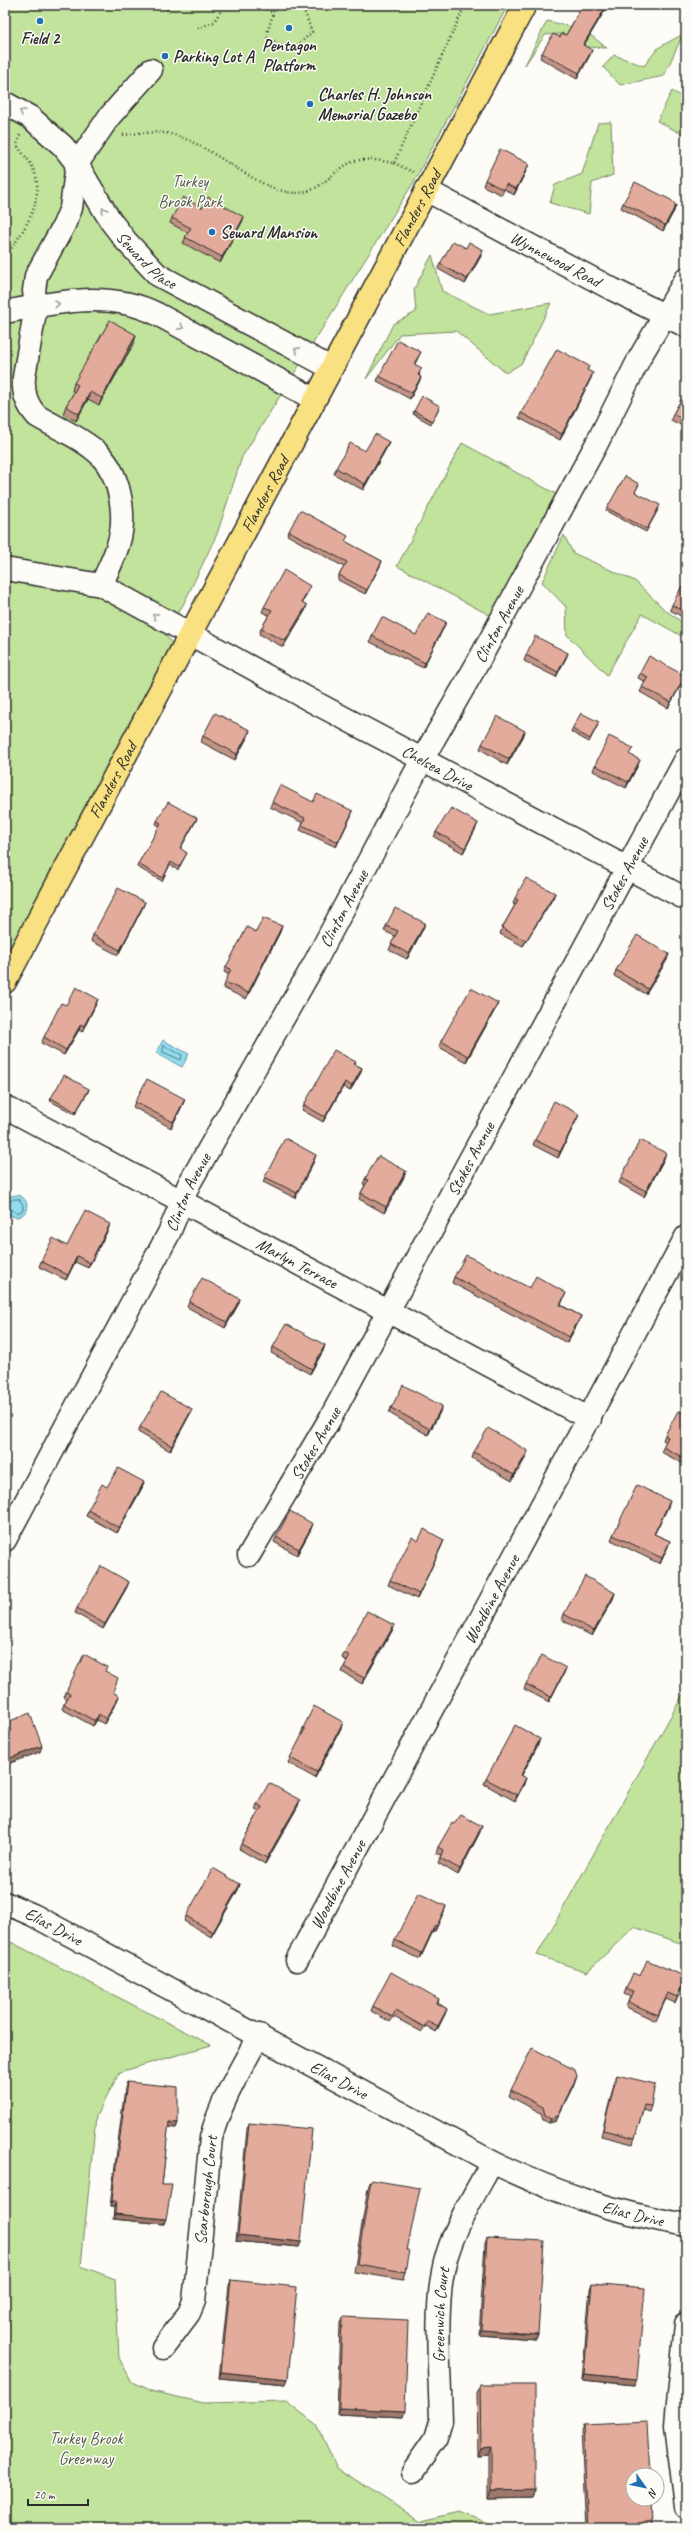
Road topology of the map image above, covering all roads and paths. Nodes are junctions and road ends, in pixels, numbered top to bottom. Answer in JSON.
{"nodes":[{"id":1,"x":166,"y":5,"type":"edge"},
{"id":2,"x":224,"y":5,"type":"edge"},
{"id":3,"x":260,"y":5,"type":"edge"},
{"id":4,"x":308,"y":5,"type":"edge"},
{"id":5,"x":460,"y":5,"type":"edge"},
{"id":6,"x":525,"y":5,"type":"edge"},
{"id":7,"x":297,"y":6,"type":"edge"},
{"id":8,"x":465,"y":6,"type":"edge"},
{"id":9,"x":305,"y":11,"type":"junction"},
{"id":10,"x":168,"y":13,"type":"dead end"},
{"id":11,"x":273,"y":13,"type":"junction"},
{"id":12,"x":198,"y":28,"type":"dead end"},
{"id":13,"x":151,"y":70,"type":"dead end"},
{"id":14,"x":5,"y":103,"type":"edge"},
{"id":15,"x":20,"y":134,"type":"dead end"},
{"id":16,"x":96,"y":136,"type":"junction"},
{"id":17,"x":394,"y":163,"type":"junction"},
{"id":18,"x":77,"y":164,"type":"junction"},
{"id":19,"x":406,"y":168,"type":"dead end"},
{"id":20,"x":426,"y":190,"type":"junction"},
{"id":21,"x":5,"y":258,"type":"edge"},
{"id":22,"x":686,"y":279,"type":"edge"},
{"id":23,"x":36,"y":306,"type":"junction"},
{"id":24,"x":5,"y":312,"type":"edge"},
{"id":25,"x":665,"y":316,"type":"junction"},
{"id":26,"x":244,"y":321,"type":"junction"},
{"id":27,"x":686,"y":326,"type":"edge"},
{"id":28,"x":227,"y":352,"type":"junction"},
{"id":29,"x":331,"y":368,"type":"junction"},
{"id":30,"x":314,"y":399,"type":"junction"},
{"id":31,"x":5,"y":569,"type":"edge"},
{"id":32,"x":101,"y":585,"type":"junction"},
{"id":33,"x":189,"y":635,"type":"junction"},
{"id":34,"x":423,"y":758,"type":"junction"},
{"id":35,"x":686,"y":759,"type":"edge"},
{"id":36,"x":627,"y":868,"type":"junction"},
{"id":37,"x":686,"y":899,"type":"edge"},
{"id":38,"x":5,"y":982,"type":"edge"},
{"id":39,"x":5,"y":1107,"type":"edge"},
{"id":40,"x":181,"y":1203,"type":"junction"},
{"id":41,"x":686,"y":1237,"type":"edge"},
{"id":42,"x":386,"y":1312,"type":"junction"},
{"id":43,"x":590,"y":1419,"type":"junction"},
{"id":44,"x":5,"y":1540,"type":"edge"},
{"id":45,"x":249,"y":1555,"type":"dead end"},
{"id":46,"x":5,"y":1903,"type":"edge"},
{"id":47,"x":297,"y":1960,"type":"dead end"},
{"id":48,"x":259,"y":2035,"type":"junction"},
{"id":49,"x":492,"y":2162,"type":"junction"},
{"id":50,"x":686,"y":2225,"type":"edge"},
{"id":51,"x":686,"y":2324,"type":"edge"},
{"id":52,"x":163,"y":2348,"type":"dead end"},
{"id":53,"x":413,"y":2471,"type":"dead end"},
{"id":54,"x":686,"y":2507,"type":"edge"}],
"edges":[{"from":1,"to":10,"type":"path"},
{"from":2,"to":12,"type":"path"},
{"from":3,"to":11,"type":"path"},
{"from":4,"to":9,"type":"path"},
{"from":5,"to":8,"type":"path"},
{"from":6,"to":20,"type":"main road","name":"Flanders Road"},
{"from":7,"to":9,"type":"path"},
{"from":7,"to":11,"type":"path"},
{"from":8,"to":17,"type":"path"},
{"from":9,"to":11,"type":"path"},
{"from":13,"to":16,"type":"street"},
{"from":18,"to":14,"type":"street","name":"Seward Place","one_way":true},
{"from":15,"to":21,"type":"path"},
{"from":16,"to":17,"type":"path"},
{"from":16,"to":18,"type":"street"},
{"from":17,"to":19,"type":"path"},
{"from":18,"to":23,"type":"street"},
{"from":26,"to":18,"type":"street","name":"Seward Place","one_way":true},
{"from":20,"to":25,"type":"street","name":"Wynnewood Road"},
{"from":20,"to":29,"type":"main road","name":"Flanders Road"},
{"from":22,"to":25,"type":"street","name":"Clinton Avenue"},
{"from":23,"to":24,"type":"street"},
{"from":23,"to":28,"type":"street","one_way":true},
{"from":23,"to":32,"type":"street"},
{"from":25,"to":27,"type":"street","name":"Wynnewood Road"},
{"from":25,"to":34,"type":"street","name":"Clinton Avenue"},
{"from":26,"to":28,"type":"street"},
{"from":29,"to":26,"type":"street","name":"Seward Place","one_way":true},
{"from":28,"to":30,"type":"street"},
{"from":29,"to":30,"type":"main road","name":"Flanders Road"},
{"from":30,"to":33,"type":"main road","name":"Flanders Road"},
{"from":31,"to":32,"type":"street"},
{"from":33,"to":32,"type":"street","name":"Chelsea Drive","one_way":true},
{"from":33,"to":34,"type":"street","name":"Chelsea Drive"},
{"from":33,"to":38,"type":"main road","name":"Flanders Road"},
{"from":34,"to":36,"type":"street","name":"Chelsea Drive"},
{"from":34,"to":40,"type":"street","name":"Clinton Avenue"},
{"from":35,"to":36,"type":"street","name":"Stokes Avenue"},
{"from":36,"to":37,"type":"street","name":"Chelsea Drive"},
{"from":36,"to":42,"type":"street","name":"Stokes Avenue"},
{"from":39,"to":40,"type":"street","name":"Marlyn Terrace"},
{"from":40,"to":42,"type":"street","name":"Marlyn Terrace"},
{"from":40,"to":44,"type":"street","name":"Clinton Avenue"},
{"from":41,"to":43,"type":"street","name":"Woodbine Avenue"},
{"from":42,"to":43,"type":"street","name":"Marlyn Terrace"},
{"from":42,"to":45,"type":"street","name":"Stokes Avenue"},
{"from":43,"to":47,"type":"street","name":"Woodbine Avenue"},
{"from":46,"to":48,"type":"street","name":"Elias Drive"},
{"from":48,"to":49,"type":"street","name":"Elias Drive"},
{"from":48,"to":52,"type":"street","name":"Scarborough Court"},
{"from":49,"to":50,"type":"street","name":"Elias Drive"},
{"from":49,"to":53,"type":"street","name":"Greenwich Court"},
{"from":51,"to":54,"type":"street"}]}
